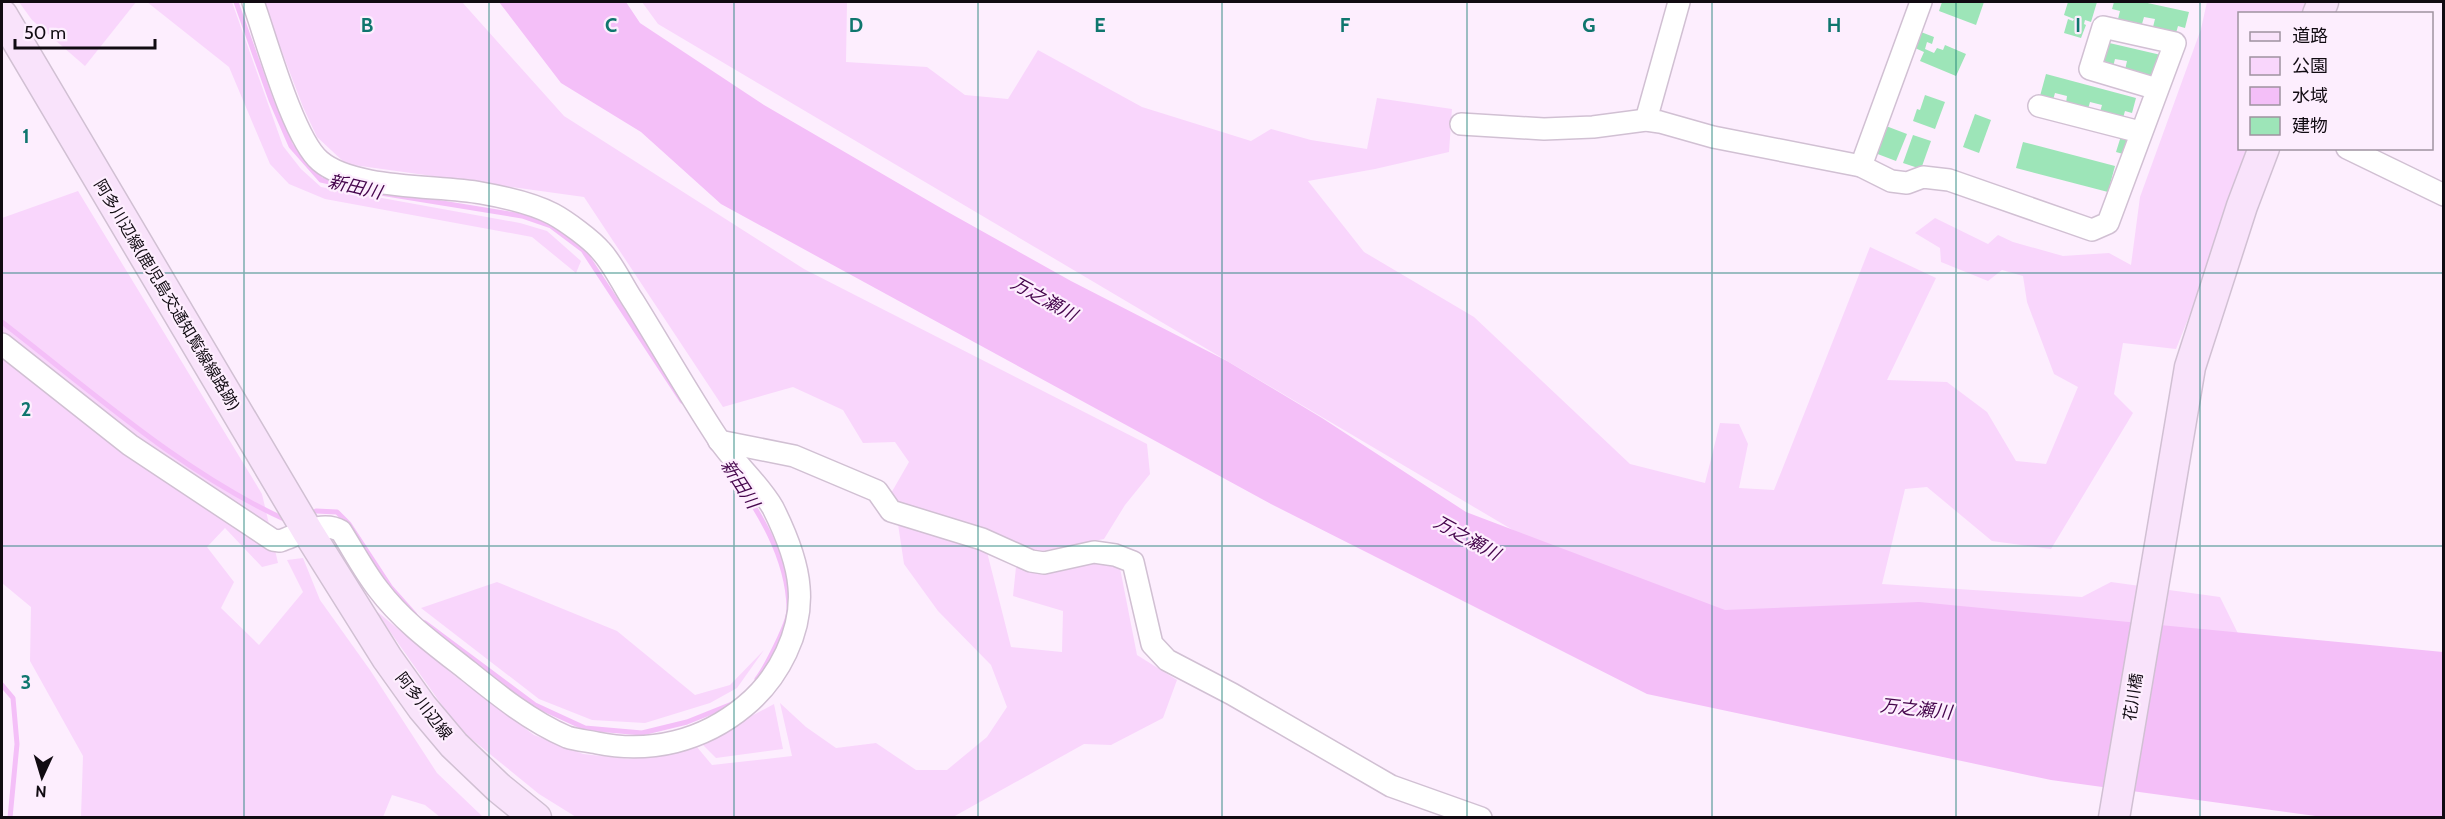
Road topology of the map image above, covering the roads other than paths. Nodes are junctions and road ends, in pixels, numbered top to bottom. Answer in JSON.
{"nodes":[{"id":1,"x":253,"y":2,"type":"edge"},
{"id":2,"x":1679,"y":2,"type":"edge"},
{"id":3,"x":1921,"y":2,"type":"edge"},
{"id":4,"x":2,"y":15,"type":"edge"},
{"id":5,"x":2157,"y":88,"type":"dead end"},
{"id":6,"x":2039,"y":106,"type":"dead end"},
{"id":7,"x":1646,"y":120,"type":"junction"},
{"id":8,"x":1461,"y":124,"type":"dead end"},
{"id":9,"x":2140,"y":132,"type":"junction"},
{"id":10,"x":2263,"y":150,"type":"edge"},
{"id":11,"x":2351,"y":150,"type":"edge"},
{"id":12,"x":1861,"y":166,"type":"junction"},
{"id":13,"x":2444,"y":195,"type":"edge"},
{"id":14,"x":2,"y":344,"type":"edge"},
{"id":15,"x":719,"y":441,"type":"junction"},
{"id":16,"x":308,"y":532,"type":"junction"},
{"id":17,"x":334,"y":574,"type":"joint"},
{"id":18,"x":536,"y":818,"type":"edge"},
{"id":19,"x":1481,"y":818,"type":"edge"},
{"id":20,"x":2114,"y":818,"type":"edge"}],
"edges":[{"from":1,"to":15,"type":"street"},
{"from":2,"to":7,"type":"street"},
{"from":3,"to":12,"type":"street"},
{"from":4,"to":16,"type":"main road","name":"阿多川辺線(鹿児島交通知覧線線路跡)"},
{"from":5,"to":9,"type":"street"},
{"from":6,"to":9,"type":"street"},
{"from":7,"to":8,"type":"street"},
{"from":7,"to":12,"type":"street"},
{"from":9,"to":12,"type":"street"},
{"from":10,"to":20,"type":"main road","name":"花川橋"},
{"from":11,"to":13,"type":"street"},
{"from":14,"to":16,"type":"street"},
{"from":15,"to":16,"type":"street"},
{"from":15,"to":19,"type":"street"},
{"from":16,"to":17,"type":"main road","name":"阿多川辺線(鹿児島交通知覧線線路跡)"},
{"from":17,"to":18,"type":"main road","name":"阿多川辺線"}]}
